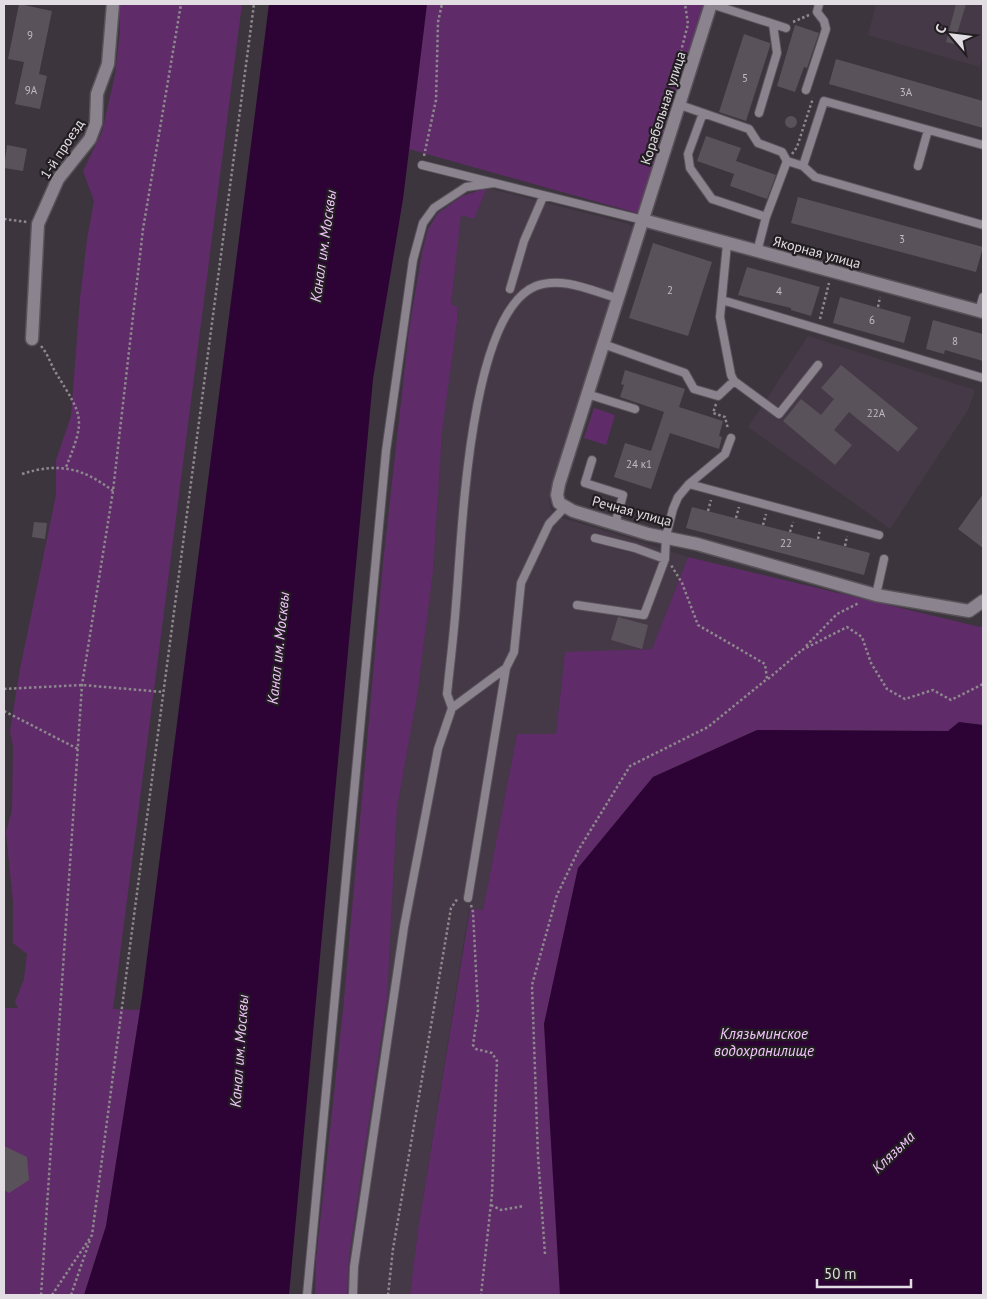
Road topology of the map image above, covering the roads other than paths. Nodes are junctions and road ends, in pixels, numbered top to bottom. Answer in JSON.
{"nodes":[{"id":1,"x":113,"y":4,"type":"edge"},
{"id":2,"x":711,"y":4,"type":"edge"},
{"id":3,"x":735,"y":7,"type":"edge"},
{"id":4,"x":818,"y":8,"type":"edge"},
{"id":5,"x":773,"y":24,"type":"junction"},
{"id":6,"x":786,"y":28,"type":"road end"},
{"id":7,"x":806,"y":90,"type":"dead end"},
{"id":8,"x":680,"y":105,"type":"junction"},
{"id":9,"x":703,"y":113,"type":"junction"},
{"id":10,"x":759,"y":113,"type":"dead end"},
{"id":11,"x":928,"y":130,"type":"junction"},
{"id":12,"x":983,"y":145,"type":"edge"},
{"id":13,"x":787,"y":161,"type":"junction"},
{"id":14,"x":422,"y":165,"type":"road end"},
{"id":15,"x":803,"y":166,"type":"junction"},
{"id":16,"x":918,"y":166,"type":"dead end"},
{"id":17,"x":494,"y":183,"type":"junction"},
{"id":18,"x":542,"y":197,"type":"junction"},
{"id":19,"x":766,"y":218,"type":"junction"},
{"id":20,"x":643,"y":220,"type":"junction"},
{"id":21,"x":983,"y":225,"type":"edge"},
{"id":22,"x":727,"y":244,"type":"junction"},
{"id":23,"x":757,"y":252,"type":"junction"},
{"id":24,"x":510,"y":289,"type":"dead end"},
{"id":25,"x":983,"y":297,"type":"edge"},
{"id":26,"x":617,"y":298,"type":"junction"},
{"id":27,"x":722,"y":300,"type":"junction"},
{"id":28,"x":981,"y":311,"type":"edge"},
{"id":29,"x":32,"y":339,"type":"road end"},
{"id":30,"x":603,"y":344,"type":"junction"},
{"id":31,"x":818,"y":365,"type":"dead end"},
{"id":32,"x":983,"y":378,"type":"edge"},
{"id":33,"x":734,"y":380,"type":"junction"},
{"id":34,"x":587,"y":394,"type":"junction"},
{"id":35,"x":635,"y":409,"type":"dead end"},
{"id":36,"x":731,"y":438,"type":"road end"},
{"id":37,"x":592,"y":460,"type":"dead end"},
{"id":38,"x":689,"y":484,"type":"junction"},
{"id":39,"x":565,"y":508,"type":"junction"},
{"id":40,"x":615,"y":524,"type":"junction"},
{"id":41,"x":879,"y":535,"type":"dead end"},
{"id":42,"x":666,"y":536,"type":"junction"},
{"id":43,"x":596,"y":538,"type":"dead end"},
{"id":44,"x":665,"y":559,"type":"junction"},
{"id":45,"x":884,"y":559,"type":"dead end"},
{"id":46,"x":876,"y":595,"type":"junction"},
{"id":47,"x":983,"y":601,"type":"edge"},
{"id":48,"x":576,"y":605,"type":"dead end"},
{"id":49,"x":506,"y":668,"type":"junction"},
{"id":50,"x":452,"y":708,"type":"junction"},
{"id":51,"x":468,"y":898,"type":"road end"},
{"id":52,"x":307,"y":1295,"type":"edge"},
{"id":53,"x":353,"y":1295,"type":"edge"}],
"edges":[{"from":1,"to":29,"type":"street","name":"1-й проезд"},
{"from":2,"to":3,"type":"lane"},
{"from":2,"to":8,"type":"street","name":"Корабельная улица"},
{"from":3,"to":5,"type":"lane"},
{"from":4,"to":7,"type":"lane"},
{"from":5,"to":6,"type":"lane"},
{"from":5,"to":10,"type":"lane"},
{"from":8,"to":9,"type":"lane"},
{"from":8,"to":20,"type":"street","name":"Корабельная улица"},
{"from":9,"to":13,"type":"lane"},
{"from":9,"to":19,"type":"lane"},
{"from":11,"to":12,"type":"lane"},
{"from":11,"to":15,"type":"lane"},
{"from":11,"to":16,"type":"lane"},
{"from":13,"to":15,"type":"lane"},
{"from":13,"to":19,"type":"lane"},
{"from":14,"to":17,"type":"lane"},
{"from":15,"to":21,"type":"lane"},
{"from":17,"to":18,"type":"lane"},
{"from":17,"to":52,"type":"lane"},
{"from":18,"to":20,"type":"lane"},
{"from":18,"to":24,"type":"lane"},
{"from":19,"to":23,"type":"lane"},
{"from":20,"to":22,"type":"street","name":"Якорная улица"},
{"from":20,"to":26,"type":"street"},
{"from":22,"to":23,"type":"street","name":"Якорная улица"},
{"from":22,"to":27,"type":"lane"},
{"from":23,"to":28,"type":"street","name":"Якорная улица"},
{"from":25,"to":28,"type":"lane"},
{"from":26,"to":30,"type":"street"},
{"from":26,"to":50,"type":"lane"},
{"from":27,"to":32,"type":"lane"},
{"from":27,"to":33,"type":"lane"},
{"from":30,"to":33,"type":"lane"},
{"from":30,"to":34,"type":"street"},
{"from":31,"to":33,"type":"lane"},
{"from":34,"to":35,"type":"lane"},
{"from":34,"to":39,"type":"street"},
{"from":36,"to":38,"type":"lane"},
{"from":37,"to":40,"type":"lane"},
{"from":38,"to":41,"type":"lane"},
{"from":38,"to":42,"type":"lane"},
{"from":39,"to":40,"type":"street","name":"Речная улица"},
{"from":39,"to":49,"type":"lane"},
{"from":40,"to":42,"type":"street","name":"Речная улица"},
{"from":42,"to":44,"type":"lane"},
{"from":42,"to":46,"type":"street","name":"Речная улица"},
{"from":43,"to":44,"type":"lane"},
{"from":44,"to":48,"type":"lane"},
{"from":45,"to":46,"type":"lane"},
{"from":46,"to":47,"type":"street","name":"Речная улица"},
{"from":49,"to":50,"type":"lane"},
{"from":49,"to":51,"type":"lane"},
{"from":50,"to":53,"type":"lane"}]}
